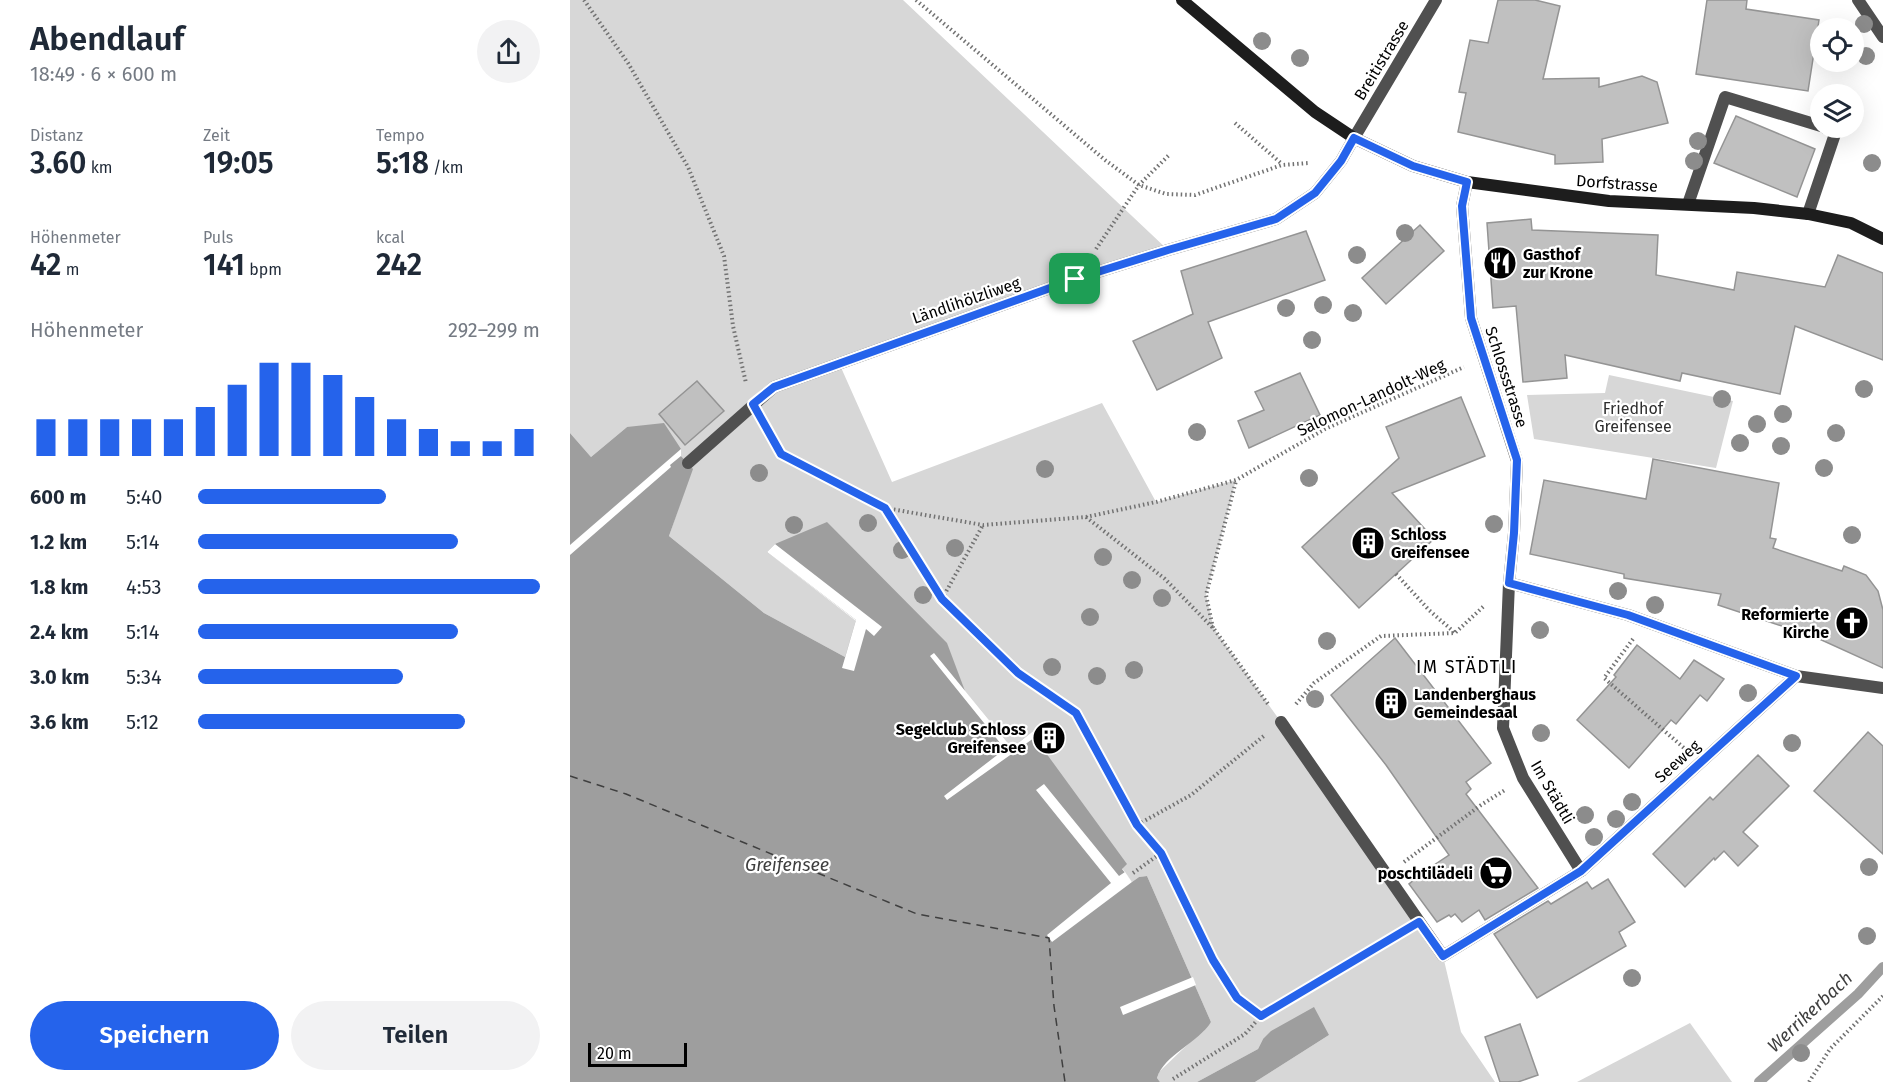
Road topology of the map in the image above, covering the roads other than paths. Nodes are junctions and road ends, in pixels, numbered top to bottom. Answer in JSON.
{"nodes":[{"id":1,"x":1182,"y":0,"type":"edge"},
{"id":2,"x":1436,"y":0,"type":"edge"},
{"id":3,"x":1858,"y":0,"type":"edge"},
{"id":4,"x":1883,"y":37,"type":"edge"},
{"id":5,"x":1810,"y":123,"type":"edge"},
{"id":6,"x":1354,"y":138,"type":"junction"},
{"id":7,"x":1833,"y":138,"type":"edge"},
{"id":8,"x":1467,"y":182,"type":"junction"},
{"id":9,"x":1688,"y":204,"type":"junction"},
{"id":10,"x":1808,"y":214,"type":"junction"},
{"id":11,"x":1883,"y":238,"type":"edge"},
{"id":12,"x":688,"y":463,"type":"dead end"},
{"id":13,"x":1509,"y":583,"type":"junction"},
{"id":14,"x":1796,"y":676,"type":"junction"},
{"id":15,"x":1883,"y":688,"type":"edge"},
{"id":16,"x":1281,"y":722,"type":"road end"},
{"id":17,"x":1581,"y":871,"type":"junction"}],
"edges":[{"from":1,"to":6,"type":"street","name":"Dorfstrasse"},
{"from":2,"to":6,"type":"street","name":"Breitistrasse"},
{"from":3,"to":4,"type":"street"},
{"from":5,"to":9,"type":"street"},
{"from":6,"to":8,"type":"street","name":"Dorfstrasse"},
{"from":6,"to":12,"type":"street","name":"Ländlihölzliweg"},
{"from":7,"to":10,"type":"street"},
{"from":8,"to":9,"type":"street","name":"Dorfstrasse"},
{"from":8,"to":13,"type":"street","name":"Schlossstrasse"},
{"from":9,"to":10,"type":"street","name":"Dorfstrasse"},
{"from":10,"to":11,"type":"street","name":"Dorfstrasse"},
{"from":13,"to":14,"type":"street"},
{"from":13,"to":17,"type":"street","name":"Im Städtli"},
{"from":14,"to":15,"type":"street"},
{"from":14,"to":17,"type":"street","name":"Seeweg"},
{"from":16,"to":17,"type":"street","name":"Seeweg"}]}
